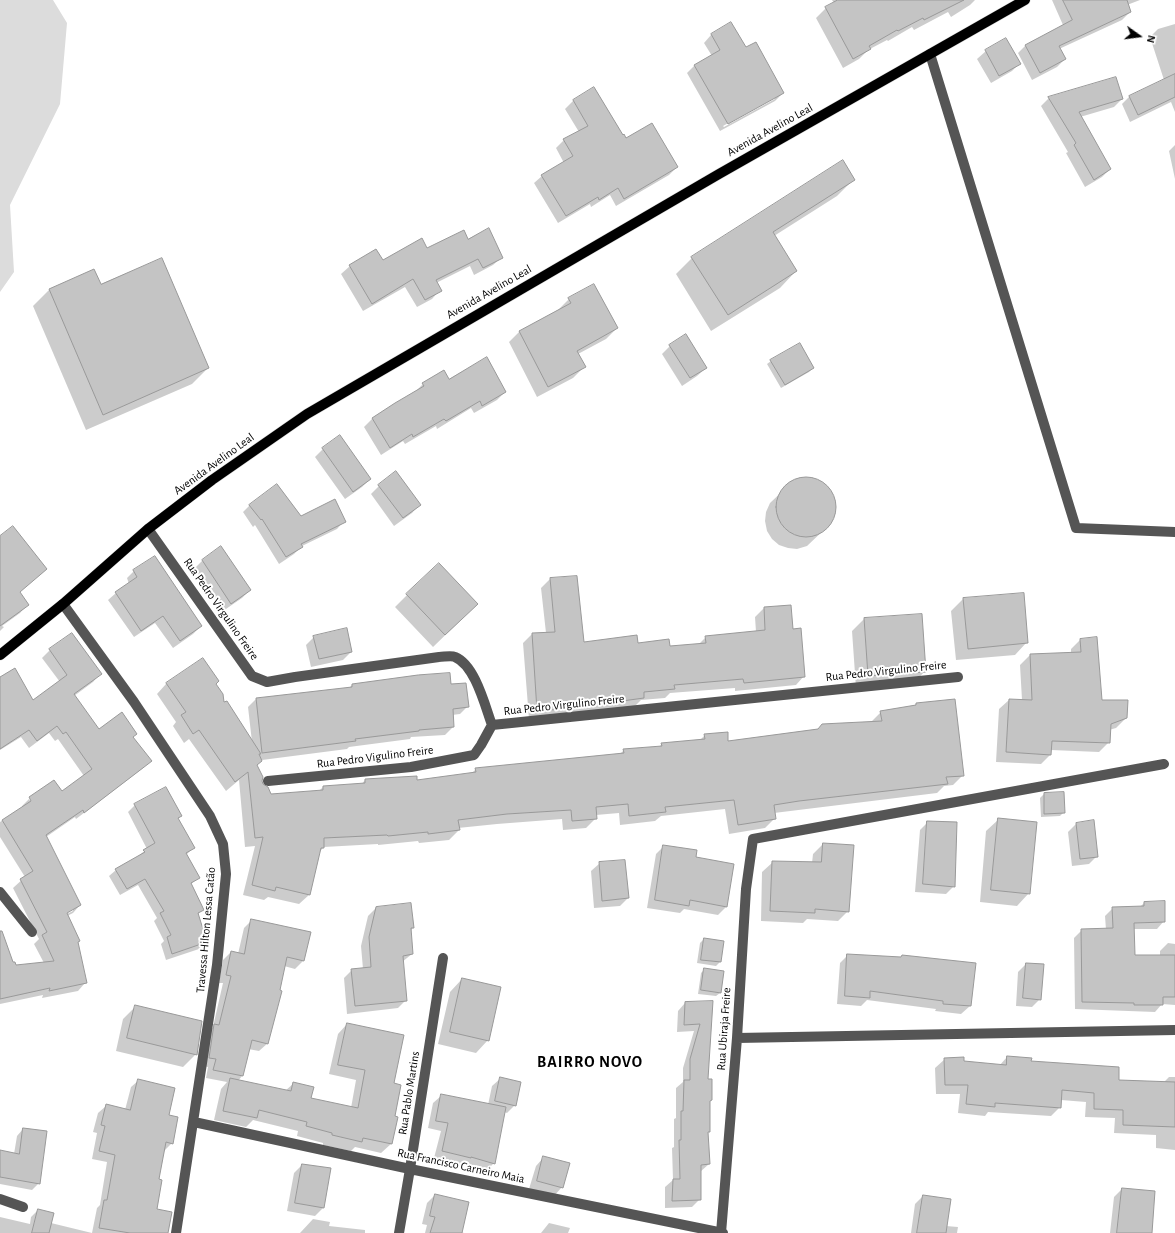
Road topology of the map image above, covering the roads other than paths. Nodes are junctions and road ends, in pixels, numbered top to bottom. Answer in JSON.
{"nodes":[{"id":1,"x":1025,"y":0,"type":"edge"},
{"id":2,"x":930,"y":54,"type":"junction"},
{"id":3,"x":148,"y":529,"type":"junction"},
{"id":4,"x":1175,"y":532,"type":"edge"},
{"id":5,"x":62,"y":604,"type":"junction"},
{"id":6,"x":0,"y":655,"type":"edge"},
{"id":7,"x":958,"y":677,"type":"dead end"},
{"id":8,"x":492,"y":726,"type":"junction"},
{"id":9,"x":1164,"y":764,"type":"dead end"},
{"id":10,"x":268,"y":781,"type":"dead end"},
{"id":11,"x":0,"y":892,"type":"edge"},
{"id":12,"x":32,"y":932,"type":"dead end"},
{"id":13,"x":443,"y":958,"type":"dead end"},
{"id":14,"x":1175,"y":1030,"type":"edge"},
{"id":15,"x":737,"y":1038,"type":"junction"},
{"id":16,"x":194,"y":1122,"type":"junction"},
{"id":17,"x":410,"y":1169,"type":"junction"},
{"id":18,"x":0,"y":1200,"type":"edge"},
{"id":19,"x":23,"y":1207,"type":"dead end"},
{"id":20,"x":176,"y":1233,"type":"edge"},
{"id":21,"x":399,"y":1233,"type":"edge"},
{"id":22,"x":721,"y":1233,"type":"edge"}],
"edges":[{"from":1,"to":2,"type":"main road","name":"Avenida Avelino Leal"},
{"from":2,"to":3,"type":"main road","name":"Avenida Avelino Leal"},
{"from":2,"to":4,"type":"street"},
{"from":3,"to":5,"type":"main road","name":"Avenida Avelino Leal"},
{"from":3,"to":8,"type":"street","name":"Rua Pedro Virgulino Freire"},
{"from":5,"to":6,"type":"main road","name":"Avenida Avelino Leal"},
{"from":5,"to":16,"type":"street","name":"Travessa Hilton Lessa Catão"},
{"from":7,"to":8,"type":"street","name":"Rua Pedro Virgulino Freire"},
{"from":8,"to":10,"type":"street","name":"Rua Pedro Vigulino Freire"},
{"from":9,"to":15,"type":"street","name":"Rua Ubiraja Freire"},
{"from":11,"to":12,"type":"street"},
{"from":13,"to":17,"type":"street","name":"Rua Pablo Martins"},
{"from":14,"to":15,"type":"street"},
{"from":15,"to":22,"type":"street","name":"Rua Ubiraja Freire"},
{"from":16,"to":17,"type":"street","name":"Rua Francisco Carneiro Maia"},
{"from":16,"to":20,"type":"street","name":"Travessa Hilton Lessa Catão"},
{"from":17,"to":21,"type":"street","name":"Rua Pablo Martins"},
{"from":17,"to":22,"type":"street","name":"Rua Francisco Carneiro Maia"},
{"from":18,"to":19,"type":"street"}]}
